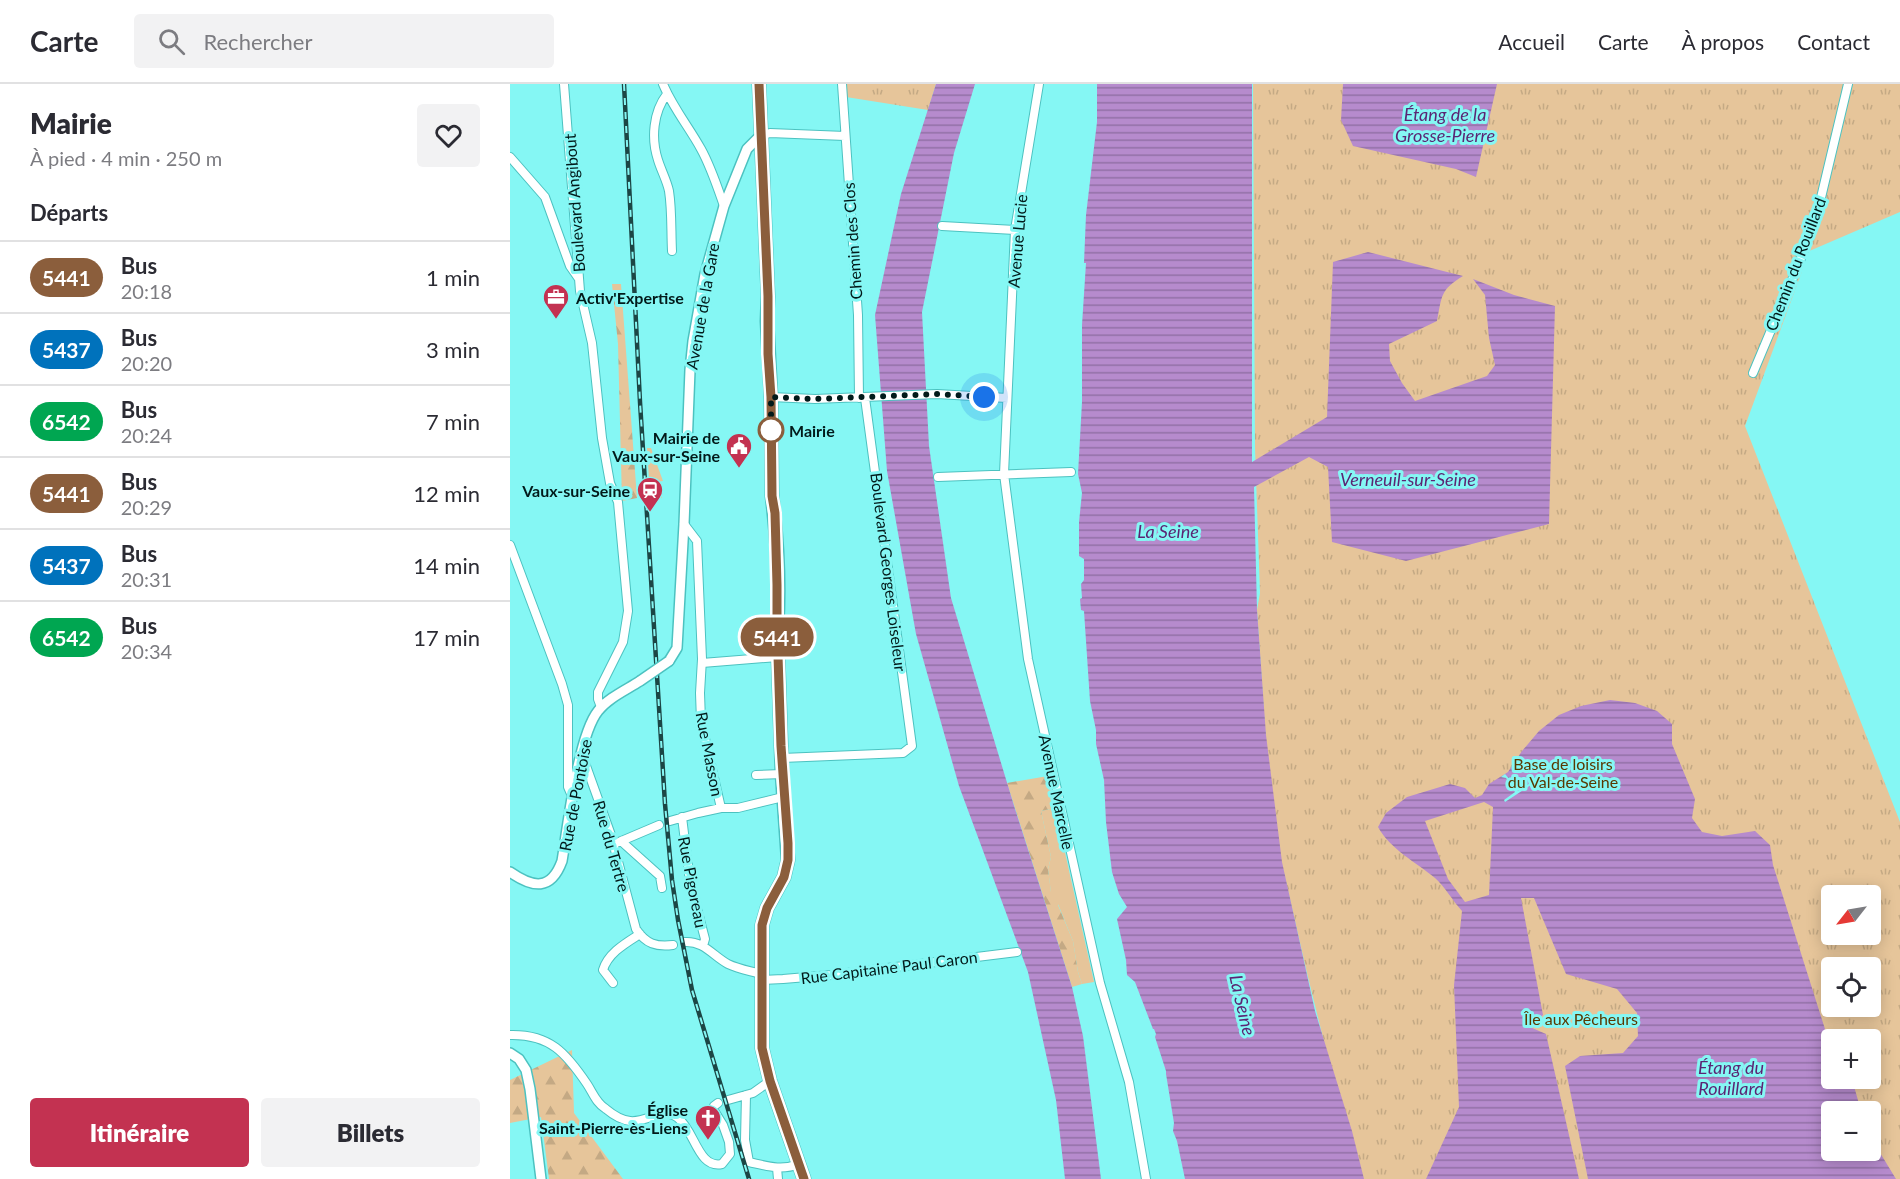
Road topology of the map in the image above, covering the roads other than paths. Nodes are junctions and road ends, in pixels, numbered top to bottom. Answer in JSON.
{"nodes":[{"id":1,"x":564,"y":84,"type":"edge"},
{"id":2,"x":663,"y":84,"type":"edge"},
{"id":3,"x":759,"y":84,"type":"edge"},
{"id":4,"x":842,"y":84,"type":"edge"},
{"id":5,"x":1040,"y":84,"type":"edge"},
{"id":6,"x":1848,"y":84,"type":"edge"},
{"id":7,"x":667,"y":94,"type":"junction"},
{"id":8,"x":760,"y":136,"type":"junction"},
{"id":9,"x":845,"y":136,"type":"junction"},
{"id":10,"x":510,"y":157,"type":"edge"},
{"id":11,"x":724,"y":206,"type":"junction"},
{"id":12,"x":942,"y":226,"type":"dead end"},
{"id":13,"x":1015,"y":230,"type":"junction"},
{"id":14,"x":672,"y":251,"type":"dead end"},
{"id":15,"x":580,"y":280,"type":"junction"},
{"id":16,"x":1753,"y":373,"type":"dead end"},
{"id":17,"x":771,"y":397,"type":"junction"},
{"id":18,"x":862,"y":398,"type":"junction"},
{"id":19,"x":1007,"y":398,"type":"junction"},
{"id":20,"x":1071,"y":472,"type":"dead end"},
{"id":21,"x":1004,"y":474,"type":"junction"},
{"id":22,"x":938,"y":477,"type":"dead end"},
{"id":23,"x":684,"y":524,"type":"junction"},
{"id":24,"x":510,"y":545,"type":"edge"},
{"id":25,"x":778,"y":657,"type":"junction"},
{"id":26,"x":702,"y":663,"type":"junction"},
{"id":27,"x":601,"y":707,"type":"junction"},
{"id":28,"x":782,"y":758,"type":"junction"},
{"id":29,"x":580,"y":759,"type":"junction"},
{"id":30,"x":782,"y":774,"type":"junction"},
{"id":31,"x":756,"y":775,"type":"dead end"},
{"id":32,"x":572,"y":797,"type":"junction"},
{"id":33,"x":783,"y":797,"type":"junction"},
{"id":34,"x":721,"y":808,"type":"junction"},
{"id":35,"x":681,"y":818,"type":"junction"},
{"id":36,"x":670,"y":821,"type":"dead end"},
{"id":37,"x":659,"y":825,"type":"dead end"},
{"id":38,"x":618,"y":843,"type":"junction"},
{"id":39,"x":510,"y":872,"type":"edge"},
{"id":40,"x":662,"y":888,"type":"dead end"},
{"id":41,"x":640,"y":934,"type":"junction"},
{"id":42,"x":685,"y":942,"type":"dead end"},
{"id":43,"x":673,"y":945,"type":"dead end"},
{"id":44,"x":703,"y":946,"type":"junction"},
{"id":45,"x":1017,"y":952,"type":"dead end"},
{"id":46,"x":761,"y":977,"type":"junction"},
{"id":47,"x":613,"y":983,"type":"dead end"},
{"id":48,"x":510,"y":1035,"type":"edge"},
{"id":49,"x":510,"y":1053,"type":"edge"},
{"id":50,"x":770,"y":1081,"type":"junction"},
{"id":51,"x":746,"y":1095,"type":"junction"},
{"id":52,"x":728,"y":1100,"type":"dead end"},
{"id":53,"x":718,"y":1104,"type":"dead end"},
{"id":54,"x":799,"y":1164,"type":"junction"},
{"id":55,"x":777,"y":1168,"type":"junction"},
{"id":56,"x":541,"y":1179,"type":"edge"},
{"id":57,"x":778,"y":1179,"type":"edge"},
{"id":58,"x":804,"y":1179,"type":"edge"},
{"id":59,"x":1146,"y":1179,"type":"edge"}],
"edges":[{"from":1,"to":15,"type":"street","name":"Boulevard Angibout"},
{"from":2,"to":7,"type":"street"},
{"from":3,"to":8,"type":"main road"},
{"from":4,"to":9,"type":"street","name":"Chemin des Clos"},
{"from":5,"to":13,"type":"street","name":"Avenue Lucie"},
{"from":6,"to":16,"type":"street","name":"Chemin du Rouillard"},
{"from":7,"to":11,"type":"street"},
{"from":7,"to":14,"type":"street"},
{"from":8,"to":9,"type":"street"},
{"from":8,"to":11,"type":"street","name":"Avenue de la Gare"},
{"from":8,"to":17,"type":"main road"},
{"from":9,"to":18,"type":"street","name":"Chemin des Clos"},
{"from":10,"to":15,"type":"street"},
{"from":11,"to":23,"type":"street","name":"Avenue de la Gare"},
{"from":12,"to":13,"type":"street"},
{"from":13,"to":19,"type":"street","name":"Avenue Lucie"},
{"from":15,"to":27,"type":"street","name":"Boulevard Angibout"},
{"from":17,"to":18,"type":"street"},
{"from":17,"to":25,"type":"main road"},
{"from":18,"to":19,"type":"street"},
{"from":18,"to":28,"type":"street","name":"Boulevard Georges Loiseleur"},
{"from":19,"to":21,"type":"street","name":"Avenue Marcelle"},
{"from":20,"to":21,"type":"street"},
{"from":21,"to":22,"type":"street"},
{"from":21,"to":59,"type":"street","name":"Avenue Marcelle"},
{"from":23,"to":26,"type":"street","name":"Rue Masson"},
{"from":23,"to":27,"type":"street","name":"Rue de Pontoise","bridge":true},
{"from":24,"to":32,"type":"street"},
{"from":25,"to":26,"type":"street"},
{"from":25,"to":28,"type":"main road"},
{"from":26,"to":34,"type":"street","name":"Rue Masson"},
{"from":27,"to":29,"type":"street","name":"Rue de Pontoise"},
{"from":28,"to":30,"type":"main road"},
{"from":29,"to":32,"type":"street","name":"Rue de Pontoise"},
{"from":29,"to":38,"type":"street","name":"Rue du Tertre"},
{"from":30,"to":31,"type":"street"},
{"from":30,"to":33,"type":"main road"},
{"from":32,"to":39,"type":"street","name":"Rue de Pontoise"},
{"from":33,"to":34,"type":"street"},
{"from":33,"to":46,"type":"main road"},
{"from":34,"to":35,"type":"street"},
{"from":35,"to":36,"type":"street"},
{"from":35,"to":44,"type":"street","name":"Rue Pigoreau"},
{"from":37,"to":38,"type":"street"},
{"from":38,"to":40,"type":"street"},
{"from":38,"to":41,"type":"street","name":"Rue du Tertre"},
{"from":41,"to":43,"type":"street"},
{"from":41,"to":47,"type":"street"},
{"from":42,"to":44,"type":"street"},
{"from":44,"to":46,"type":"street"},
{"from":45,"to":46,"type":"street","name":"Rue Capitaine Paul Caron"},
{"from":46,"to":50,"type":"main road"},
{"from":48,"to":53,"type":"street"},
{"from":49,"to":56,"type":"street"},
{"from":50,"to":51,"type":"street"},
{"from":50,"to":54,"type":"main road"},
{"from":51,"to":52,"type":"street"},
{"from":51,"to":55,"type":"street"},
{"from":54,"to":55,"type":"street"},
{"from":54,"to":58,"type":"main road"},
{"from":55,"to":57,"type":"street"}]}
